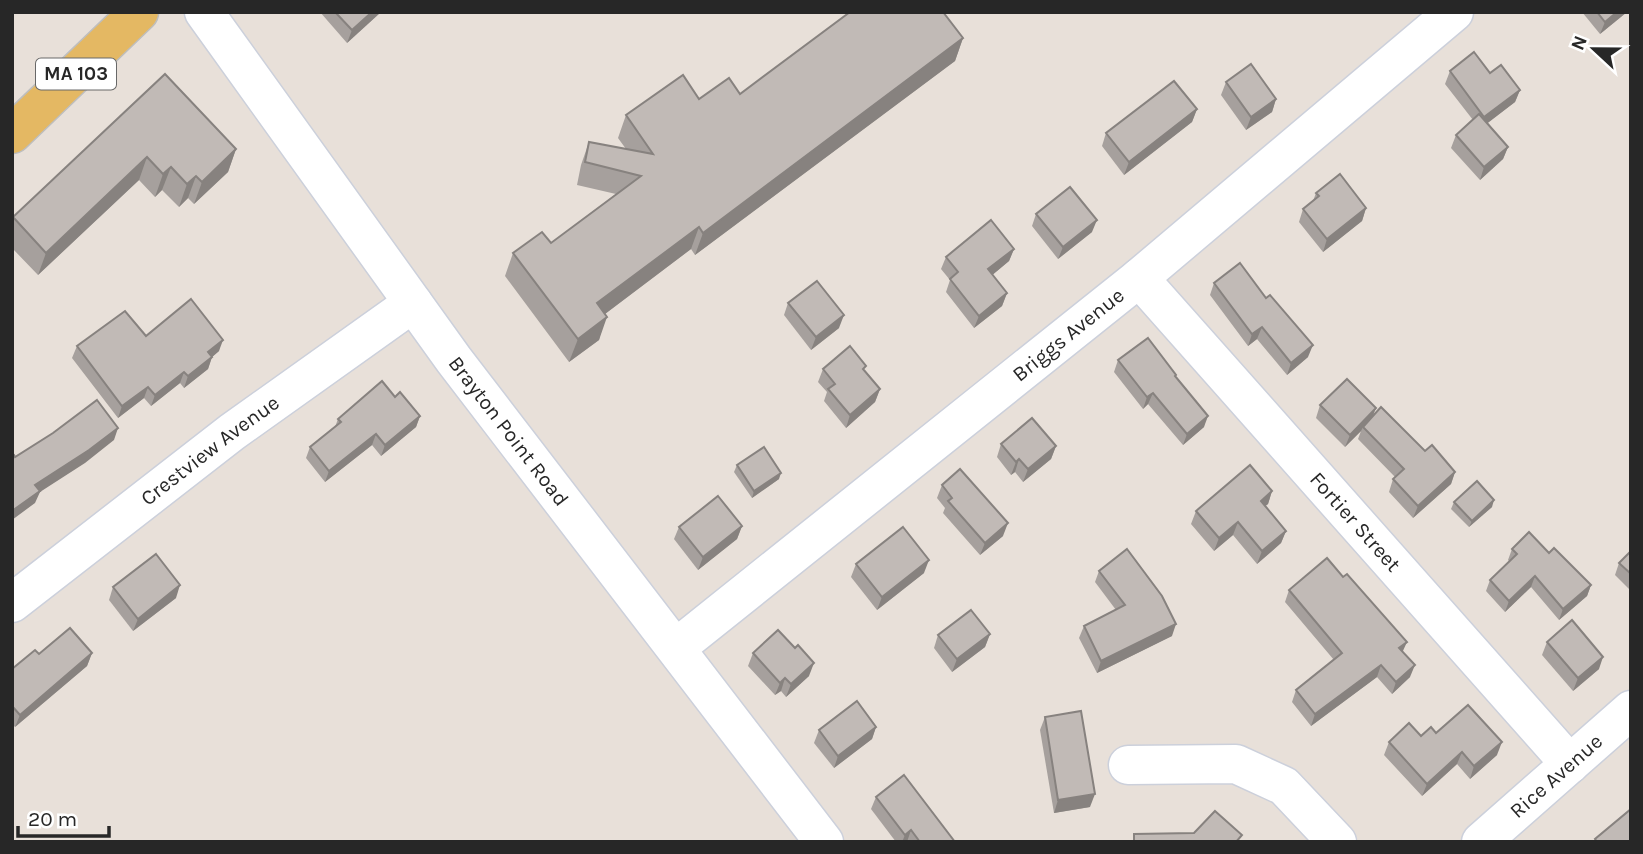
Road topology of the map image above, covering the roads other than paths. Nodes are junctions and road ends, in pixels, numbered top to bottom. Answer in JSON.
{"nodes":[{"id":1,"x":139,"y":12,"type":"edge"},
{"id":2,"x":204,"y":12,"type":"edge"},
{"id":3,"x":1454,"y":12,"type":"edge"},
{"id":4,"x":12,"y":134,"type":"edge"},
{"id":5,"x":1139,"y":278,"type":"junction"},
{"id":6,"x":413,"y":303,"type":"junction"},
{"id":7,"x":12,"y":603,"type":"edge"},
{"id":8,"x":676,"y":648,"type":"junction"},
{"id":9,"x":1631,"y":710,"type":"edge"},
{"id":10,"x":1570,"y":764,"type":"junction"},
{"id":11,"x":1128,"y":765,"type":"dead end"},
{"id":12,"x":824,"y":842,"type":"edge"},
{"id":13,"x":1337,"y":842,"type":"edge"},
{"id":14,"x":1481,"y":842,"type":"edge"}],
"edges":[{"from":1,"to":4,"type":"main road","number":"MA 103"},
{"from":2,"to":6,"type":"street","name":"Brayton Point Road"},
{"from":3,"to":5,"type":"street","name":"Briggs Avenue"},
{"from":5,"to":8,"type":"street","name":"Briggs Avenue"},
{"from":5,"to":10,"type":"street","name":"Fortier Street"},
{"from":6,"to":7,"type":"street","name":"Crestview Avenue"},
{"from":6,"to":8,"type":"street","name":"Brayton Point Road"},
{"from":8,"to":12,"type":"street","name":"Brayton Point Road"},
{"from":9,"to":10,"type":"street","name":"Rice Avenue"},
{"from":10,"to":14,"type":"street","name":"Rice Avenue"},
{"from":11,"to":13,"type":"street"}]}
